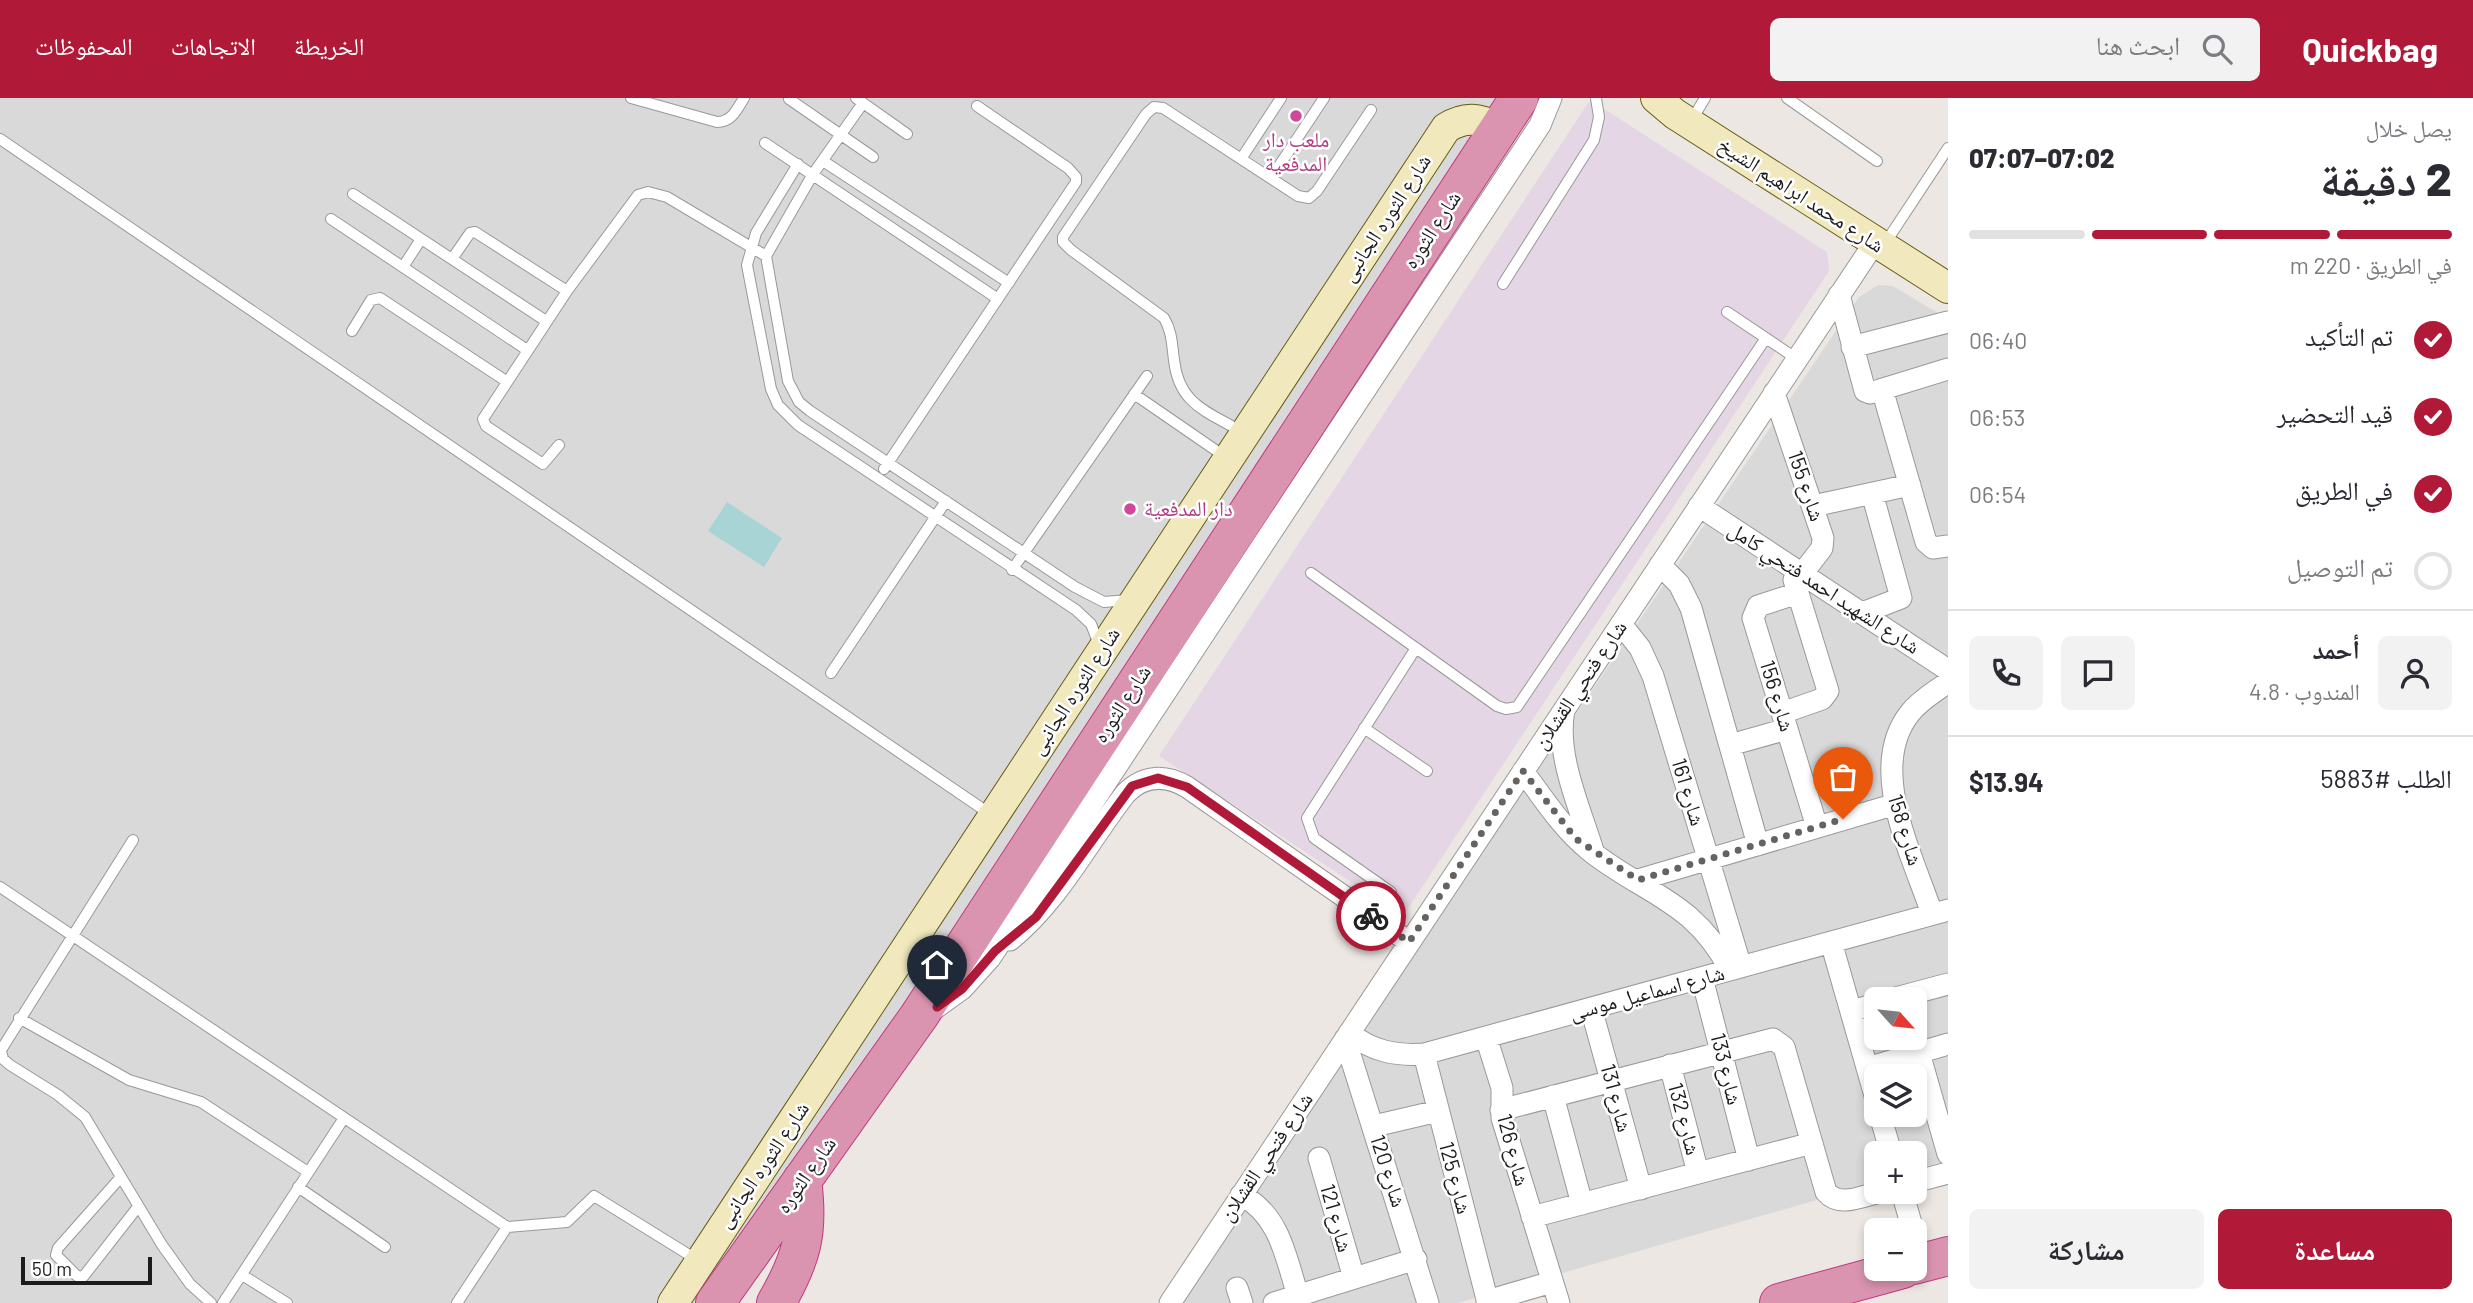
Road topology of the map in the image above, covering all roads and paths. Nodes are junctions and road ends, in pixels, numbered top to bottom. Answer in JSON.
{"nodes":[{"id":1,"x":631,"y":98,"type":"edge"},
{"id":2,"x":1281,"y":98,"type":"edge"},
{"id":3,"x":1324,"y":98,"type":"edge"},
{"id":4,"x":1551,"y":98,"type":"edge"},
{"id":5,"x":1596,"y":98,"type":"edge"},
{"id":6,"x":1656,"y":98,"type":"edge"},
{"id":7,"x":1705,"y":98,"type":"edge"},
{"id":8,"x":1787,"y":98,"type":"edge"},
{"id":9,"x":789,"y":99,"type":"edge"},
{"id":10,"x":740,"y":100,"type":"edge"},
{"id":11,"x":859,"y":100,"type":"edge"},
{"id":12,"x":977,"y":106,"type":"dead end"},
{"id":13,"x":1371,"y":110,"type":"dead end"},
{"id":14,"x":1504,"y":111,"type":"edge"},
{"id":15,"x":1690,"y":124,"type":"junction"},
{"id":16,"x":841,"y":134,"type":"junction"},
{"id":17,"x":907,"y":134,"type":"dead end"},
{"id":18,"x":0,"y":139,"type":"edge"},
{"id":19,"x":765,"y":143,"type":"dead end"},
{"id":20,"x":1948,"y":148,"type":"edge"},
{"id":21,"x":873,"y":157,"type":"dead end"},
{"id":22,"x":1241,"y":159,"type":"junction"},
{"id":23,"x":823,"y":161,"type":"junction"},
{"id":24,"x":1877,"y":161,"type":"dead end"},
{"id":25,"x":798,"y":164,"type":"junction"},
{"id":26,"x":813,"y":174,"type":"junction"},
{"id":27,"x":1271,"y":178,"type":"junction"},
{"id":28,"x":353,"y":194,"type":"dead end"},
{"id":29,"x":331,"y":219,"type":"dead end"},
{"id":30,"x":421,"y":239,"type":"junction"},
{"id":31,"x":1879,"y":244,"type":"junction"},
{"id":32,"x":750,"y":247,"type":"junction"},
{"id":33,"x":766,"y":256,"type":"junction"},
{"id":34,"x":452,"y":259,"type":"junction"},
{"id":35,"x":403,"y":267,"type":"junction"},
{"id":36,"x":1945,"y":282,"type":"edge"},
{"id":37,"x":1009,"y":283,"type":"junction"},
{"id":38,"x":1503,"y":285,"type":"dead end"},
{"id":39,"x":567,"y":291,"type":"junction"},
{"id":40,"x":1839,"y":295,"type":"junction"},
{"id":41,"x":998,"y":299,"type":"junction"},
{"id":42,"x":1727,"y":312,"type":"dead end"},
{"id":43,"x":546,"y":321,"type":"junction"},
{"id":44,"x":1948,"y":322,"type":"edge"},
{"id":45,"x":352,"y":331,"type":"dead end"},
{"id":46,"x":1766,"y":338,"type":"junction"},
{"id":47,"x":1852,"y":347,"type":"junction"},
{"id":48,"x":527,"y":350,"type":"junction"},
{"id":49,"x":1797,"y":359,"type":"junction"},
{"id":50,"x":1948,"y":369,"type":"edge"},
{"id":51,"x":1147,"y":376,"type":"dead end"},
{"id":52,"x":506,"y":381,"type":"junction"},
{"id":53,"x":1882,"y":389,"type":"junction"},
{"id":54,"x":1774,"y":393,"type":"junction"},
{"id":55,"x":1134,"y":394,"type":"junction"},
{"id":56,"x":1245,"y":434,"type":"junction"},
{"id":57,"x":559,"y":444,"type":"dead end"},
{"id":58,"x":1228,"y":458,"type":"junction"},
{"id":59,"x":888,"y":463,"type":"junction"},
{"id":60,"x":878,"y":477,"type":"junction"},
{"id":61,"x":1910,"y":485,"type":"junction"},
{"id":62,"x":1872,"y":493,"type":"junction"},
{"id":63,"x":946,"y":501,"type":"junction"},
{"id":64,"x":1699,"y":506,"type":"junction"},
{"id":65,"x":1813,"y":506,"type":"junction"},
{"id":66,"x":935,"y":516,"type":"junction"},
{"id":67,"x":1948,"y":546,"type":"edge"},
{"id":68,"x":1024,"y":553,"type":"junction"},
{"id":69,"x":1660,"y":565,"type":"junction"},
{"id":70,"x":1012,"y":570,"type":"junction"},
{"id":71,"x":1311,"y":573,"type":"dead end"},
{"id":72,"x":1797,"y":578,"type":"junction"},
{"id":73,"x":1136,"y":597,"type":"junction"},
{"id":74,"x":1094,"y":598,"type":"junction"},
{"id":75,"x":1862,"y":613,"type":"junction"},
{"id":76,"x":1083,"y":615,"type":"junction"},
{"id":77,"x":1621,"y":624,"type":"junction"},
{"id":78,"x":1416,"y":648,"type":"junction"},
{"id":79,"x":1092,"y":658,"type":"junction"},
{"id":80,"x":1948,"y":670,"type":"edge"},
{"id":81,"x":831,"y":673,"type":"dead end"},
{"id":82,"x":1948,"y":682,"type":"edge"},
{"id":83,"x":1565,"y":708,"type":"junction"},
{"id":84,"x":1784,"y":721,"type":"junction"},
{"id":85,"x":1364,"y":727,"type":"junction"},
{"id":86,"x":1730,"y":745,"type":"junction"},
{"id":87,"x":1427,"y":771,"type":"dead end"},
{"id":88,"x":1523,"y":771,"type":"junction"},
{"id":89,"x":1006,"y":772,"type":"dead end"},
{"id":90,"x":1896,"y":804,"type":"junction"},
{"id":91,"x":997,"y":810,"type":"junction"},
{"id":92,"x":1816,"y":827,"type":"junction"},
{"id":93,"x":133,"y":841,"type":"dead end"},
{"id":94,"x":1758,"y":845,"type":"junction"},
{"id":95,"x":1594,"y":854,"type":"junction"},
{"id":96,"x":1709,"y":859,"type":"junction"},
{"id":97,"x":1638,"y":880,"type":"junction"},
{"id":98,"x":0,"y":887,"type":"edge"},
{"id":99,"x":1391,"y":892,"type":"dead end"},
{"id":100,"x":1940,"y":912,"type":"edge"},
{"id":101,"x":72,"y":935,"type":"junction"},
{"id":102,"x":1409,"y":942,"type":"junction"},
{"id":103,"x":1831,"y":942,"type":"junction"},
{"id":104,"x":995,"y":951,"type":"junction"},
{"id":105,"x":1736,"y":968,"type":"junction"},
{"id":106,"x":1702,"y":978,"type":"junction"},
{"id":107,"x":1948,"y":984,"type":"edge"},
{"id":108,"x":1927,"y":990,"type":"edge"},
{"id":109,"x":1864,"y":1007,"type":"edge"},
{"id":110,"x":1591,"y":1009,"type":"junction"},
{"id":111,"x":1851,"y":1011,"type":"junction"},
{"id":112,"x":919,"y":1016,"type":"junction"},
{"id":113,"x":19,"y":1018,"type":"junction"},
{"id":114,"x":1347,"y":1036,"type":"junction"},
{"id":115,"x":1486,"y":1037,"type":"junction"},
{"id":116,"x":1948,"y":1044,"type":"edge"},
{"id":117,"x":1721,"y":1051,"type":"junction"},
{"id":118,"x":1919,"y":1053,"type":"junction"},
{"id":119,"x":1424,"y":1054,"type":"junction"},
{"id":120,"x":1866,"y":1064,"type":"edge"},
{"id":121,"x":1881,"y":1064,"type":"edge"},
{"id":122,"x":1670,"y":1065,"type":"junction"},
{"id":123,"x":1611,"y":1080,"type":"junction"},
{"id":124,"x":1553,"y":1096,"type":"junction"},
{"id":125,"x":1501,"y":1110,"type":"junction"},
{"id":126,"x":1438,"y":1111,"type":"junction"},
{"id":127,"x":344,"y":1118,"type":"junction"},
{"id":128,"x":1374,"y":1126,"type":"junction"},
{"id":129,"x":1812,"y":1143,"type":"junction"},
{"id":130,"x":1948,"y":1154,"type":"edge"},
{"id":131,"x":1319,"y":1158,"type":"dead end"},
{"id":132,"x":1749,"y":1160,"type":"junction"},
{"id":133,"x":308,"y":1172,"type":"junction"},
{"id":134,"x":1698,"y":1173,"type":"junction"},
{"id":135,"x":1948,"y":1173,"type":"edge"},
{"id":136,"x":120,"y":1178,"type":"junction"},
{"id":137,"x":1927,"y":1179,"type":"edge"},
{"id":138,"x":802,"y":1180,"type":"junction"},
{"id":139,"x":298,"y":1187,"type":"junction"},
{"id":140,"x":1640,"y":1189,"type":"junction"},
{"id":141,"x":1241,"y":1195,"type":"junction"},
{"id":142,"x":1864,"y":1196,"type":"edge"},
{"id":143,"x":1582,"y":1204,"type":"junction"},
{"id":144,"x":137,"y":1208,"type":"junction"},
{"id":145,"x":1532,"y":1217,"type":"junction"},
{"id":146,"x":507,"y":1227,"type":"junction"},
{"id":147,"x":386,"y":1247,"type":"dead end"},
{"id":148,"x":1416,"y":1259,"type":"junction"},
{"id":149,"x":699,"y":1262,"type":"junction"},
{"id":150,"x":1864,"y":1273,"type":"edge"},
{"id":151,"x":242,"y":1275,"type":"junction"},
{"id":152,"x":1354,"y":1278,"type":"junction"},
{"id":153,"x":1556,"y":1293,"type":"edge"},
{"id":154,"x":1298,"y":1296,"type":"junction"},
{"id":155,"x":1488,"y":1302,"type":"edge"},
{"id":156,"x":211,"y":1303,"type":"edge"},
{"id":157,"x":222,"y":1303,"type":"edge"},
{"id":158,"x":287,"y":1303,"type":"edge"},
{"id":159,"x":457,"y":1303,"type":"edge"},
{"id":160,"x":673,"y":1303,"type":"edge"},
{"id":161,"x":715,"y":1303,"type":"edge"},
{"id":162,"x":776,"y":1303,"type":"edge"},
{"id":163,"x":1170,"y":1303,"type":"edge"},
{"id":164,"x":1274,"y":1303,"type":"edge"},
{"id":165,"x":1428,"y":1303,"type":"edge"},
{"id":166,"x":1779,"y":1303,"type":"edge"}],
"edges":[{"from":1,"to":10,"type":"lane"},
{"from":2,"to":22,"type":"lane"},
{"from":3,"to":27,"type":"lane"},
{"from":4,"to":104,"type":"street"},
{"from":5,"to":38,"type":"lane"},
{"from":6,"to":15,"type":"street","name":"شارع محمد ابراهيم الشيخ"},
{"from":7,"to":15,"type":"lane"},
{"from":8,"to":24,"type":"lane"},
{"from":9,"to":16,"type":"lane"},
{"from":11,"to":16,"type":"lane"},
{"from":11,"to":17,"type":"lane"},
{"from":12,"to":37,"type":"lane"},
{"from":13,"to":27,"type":"lane"},
{"from":14,"to":56,"type":"street","name":"شارع الثوره الجانبى"},
{"from":14,"to":112,"type":"highway","name":"شارع الثوره"},
{"from":15,"to":31,"type":"street","name":"شارع محمد ابراهيم الشيخ"},
{"from":16,"to":21,"type":"lane"},
{"from":16,"to":23,"type":"lane"},
{"from":18,"to":91,"type":"lane"},
{"from":19,"to":25,"type":"lane"},
{"from":20,"to":31,"type":"lane"},
{"from":22,"to":27,"type":"lane"},
{"from":22,"to":56,"type":"lane"},
{"from":23,"to":26,"type":"lane"},
{"from":23,"to":37,"type":"lane"},
{"from":25,"to":26,"type":"lane"},
{"from":25,"to":32,"type":"lane"},
{"from":26,"to":33,"type":"lane"},
{"from":26,"to":41,"type":"lane"},
{"from":28,"to":30,"type":"lane"},
{"from":29,"to":35,"type":"lane"},
{"from":30,"to":34,"type":"lane"},
{"from":30,"to":35,"type":"lane"},
{"from":31,"to":36,"type":"street","name":"شارع محمد ابراهيم الشيخ"},
{"from":31,"to":40,"type":"street","name":"شارع فتحي القشلان"},
{"from":32,"to":33,"type":"lane"},
{"from":32,"to":39,"type":"lane"},
{"from":32,"to":60,"type":"lane"},
{"from":33,"to":59,"type":"lane"},
{"from":34,"to":39,"type":"lane"},
{"from":34,"to":43,"type":"lane"},
{"from":35,"to":48,"type":"lane"},
{"from":37,"to":41,"type":"lane"},
{"from":39,"to":43,"type":"lane"},
{"from":40,"to":47,"type":"street"},
{"from":40,"to":49,"type":"street","name":"شارع فتحي القشلان"},
{"from":41,"to":59,"type":"lane"},
{"from":42,"to":46,"type":"lane"},
{"from":43,"to":48,"type":"lane"},
{"from":44,"to":47,"type":"street"},
{"from":45,"to":52,"type":"lane"},
{"from":46,"to":49,"type":"lane"},
{"from":46,"to":78,"type":"lane"},
{"from":47,"to":53,"type":"street"},
{"from":48,"to":52,"type":"lane"},
{"from":49,"to":54,"type":"street","name":"شارع فتحي القشلان"},
{"from":50,"to":53,"type":"street"},
{"from":51,"to":55,"type":"lane"},
{"from":52,"to":57,"type":"lane"},
{"from":53,"to":61,"type":"street"},
{"from":54,"to":64,"type":"street","name":"شارع فتحي القشلان"},
{"from":54,"to":65,"type":"street","name":"شارع 155"},
{"from":55,"to":58,"type":"lane"},
{"from":55,"to":68,"type":"lane"},
{"from":56,"to":58,"type":"street","name":"شارع الثوره الجانبى"},
{"from":58,"to":73,"type":"street","name":"شارع الثوره الجانبى"},
{"from":59,"to":60,"type":"lane"},
{"from":59,"to":63,"type":"lane"},
{"from":60,"to":66,"type":"lane"},
{"from":61,"to":62,"type":"street"},
{"from":61,"to":67,"type":"street"},
{"from":62,"to":65,"type":"street"},
{"from":62,"to":75,"type":"street"},
{"from":63,"to":66,"type":"lane"},
{"from":63,"to":68,"type":"lane"},
{"from":64,"to":69,"type":"street","name":"شارع فتحي القشلان"},
{"from":64,"to":72,"type":"street","name":"شارع الشهيد احمد فتحي كامل"},
{"from":65,"to":72,"type":"street","name":"شارع 155"},
{"from":66,"to":70,"type":"lane"},
{"from":66,"to":81,"type":"lane"},
{"from":68,"to":70,"type":"lane"},
{"from":68,"to":74,"type":"lane"},
{"from":69,"to":77,"type":"street","name":"شارع فتحي القشلان"},
{"from":69,"to":86,"type":"street"},
{"from":70,"to":76,"type":"lane"},
{"from":71,"to":78,"type":"lane"},
{"from":72,"to":75,"type":"street","name":"شارع الشهيد احمد فتحي كامل"},
{"from":72,"to":84,"type":"street","name":"شارع 156"},
{"from":72,"to":84,"type":"street"},
{"from":73,"to":74,"type":"lane"},
{"from":73,"to":79,"type":"street","name":"شارع الثوره الجانبى"},
{"from":74,"to":76,"type":"lane"},
{"from":75,"to":80,"type":"street","name":"شارع الشهيد احمد فتحي كامل"},
{"from":76,"to":79,"type":"lane"},
{"from":77,"to":83,"type":"street","name":"شارع فتحي القشلان"},
{"from":77,"to":96,"type":"street","name":"شارع 161"},
{"from":78,"to":85,"type":"lane"},
{"from":79,"to":91,"type":"street","name":"شارع الثوره الجانبى"},
{"from":82,"to":90,"type":"street","name":"شارع 158"},
{"from":83,"to":88,"type":"street","name":"شارع فتحي القشلان"},
{"from":83,"to":95,"type":"street"},
{"from":84,"to":86,"type":"street"},
{"from":84,"to":92,"type":"street","name":"شارع 156"},
{"from":85,"to":87,"type":"lane"},
{"from":85,"to":99,"type":"lane"},
{"from":86,"to":94,"type":"street"},
{"from":88,"to":95,"type":"street"},
{"from":88,"to":102,"type":"street","name":"شارع فتحي القشلان"},
{"from":89,"to":91,"type":"lane"},
{"from":90,"to":92,"type":"street"},
{"from":90,"to":100,"type":"street","name":"شارع 158"},
{"from":91,"to":149,"type":"street","name":"شارع الثوره الجانبى"},
{"from":92,"to":94,"type":"street"},
{"from":93,"to":101,"type":"lane"},
{"from":94,"to":96,"type":"street"},
{"from":95,"to":97,"type":"street"},
{"from":96,"to":97,"type":"street"},
{"from":96,"to":105,"type":"street","name":"شارع 161"},
{"from":97,"to":105,"type":"street"},
{"from":98,"to":101,"type":"lane"},
{"from":100,"to":103,"type":"street","name":"شارع اسماعيل موسى"},
{"from":101,"to":113,"type":"lane"},
{"from":101,"to":127,"type":"lane"},
{"from":102,"to":104,"type":"street"},
{"from":102,"to":114,"type":"street","name":"شارع فتحي القشلان"},
{"from":103,"to":105,"type":"street","name":"شارع اسماعيل موسى"},
{"from":103,"to":111,"type":"street"},
{"from":104,"to":112,"type":"street"},
{"from":105,"to":106,"type":"street","name":"شارع اسماعيل موسى"},
{"from":106,"to":110,"type":"street","name":"شارع اسماعيل موسى"},
{"from":106,"to":117,"type":"street","name":"شارع 133"},
{"from":107,"to":108,"type":"street"},
{"from":109,"to":111,"type":"street"},
{"from":110,"to":115,"type":"street","name":"شارع اسماعيل موسى"},
{"from":110,"to":123,"type":"street","name":"شارع 131"},
{"from":111,"to":120,"type":"street"},
{"from":112,"to":138,"type":"highway","name":"شارع الثوره"},
{"from":113,"to":133,"type":"lane"},
{"from":113,"to":136,"type":"lane"},
{"from":114,"to":119,"type":"street","name":"شارع اسماعيل موسى"},
{"from":114,"to":128,"type":"street","name":"شارع 120"},
{"from":114,"to":141,"type":"street","name":"شارع فتحي القشلان"},
{"from":115,"to":119,"type":"street","name":"شارع اسماعيل موسى"},
{"from":115,"to":125,"type":"street","name":"شارع 126"},
{"from":116,"to":118,"type":"street"},
{"from":117,"to":122,"type":"street"},
{"from":117,"to":129,"type":"street"},
{"from":117,"to":132,"type":"street","name":"شارع 133"},
{"from":118,"to":121,"type":"street"},
{"from":118,"to":130,"type":"street"},
{"from":119,"to":126,"type":"street","name":"شارع 125"},
{"from":122,"to":123,"type":"street"},
{"from":122,"to":134,"type":"street","name":"شارع 132"},
{"from":123,"to":124,"type":"street"},
{"from":123,"to":140,"type":"street","name":"شارع 131"},
{"from":124,"to":125,"type":"street"},
{"from":124,"to":143,"type":"street"},
{"from":125,"to":145,"type":"street","name":"شارع 126"},
{"from":126,"to":128,"type":"street"},
{"from":126,"to":155,"type":"street","name":"شارع 125"},
{"from":127,"to":133,"type":"lane"},
{"from":127,"to":146,"type":"lane"},
{"from":128,"to":148,"type":"street","name":"شارع 120"},
{"from":129,"to":132,"type":"street"},
{"from":129,"to":142,"type":"street"},
{"from":131,"to":152,"type":"street","name":"شارع 121"},
{"from":132,"to":134,"type":"street"},
{"from":133,"to":139,"type":"lane"},
{"from":134,"to":140,"type":"street"},
{"from":135,"to":137,"type":"street"},
{"from":136,"to":144,"type":"lane"},
{"from":136,"to":144,"type":"lane"},
{"from":138,"to":161,"type":"highway","name":"شارع الثوره"},
{"from":138,"to":162,"type":"highway"},
{"from":139,"to":147,"type":"lane"},
{"from":139,"to":151,"type":"lane"},
{"from":140,"to":143,"type":"street"},
{"from":141,"to":154,"type":"street"},
{"from":141,"to":163,"type":"street","name":"شارع فتحي القشلان"},
{"from":143,"to":145,"type":"street"},
{"from":144,"to":156,"type":"lane"},
{"from":145,"to":153,"type":"street","name":"شارع 126"},
{"from":146,"to":149,"type":"lane"},
{"from":146,"to":159,"type":"lane"},
{"from":148,"to":152,"type":"street"},
{"from":148,"to":165,"type":"street","name":"شارع 120"},
{"from":149,"to":160,"type":"street","name":"شارع الثوره الجانبى"},
{"from":150,"to":166,"type":"highway"},
{"from":151,"to":157,"type":"lane"},
{"from":151,"to":158,"type":"lane"},
{"from":152,"to":154,"type":"street"},
{"from":153,"to":155,"type":"street"},
{"from":154,"to":164,"type":"street"}]}
